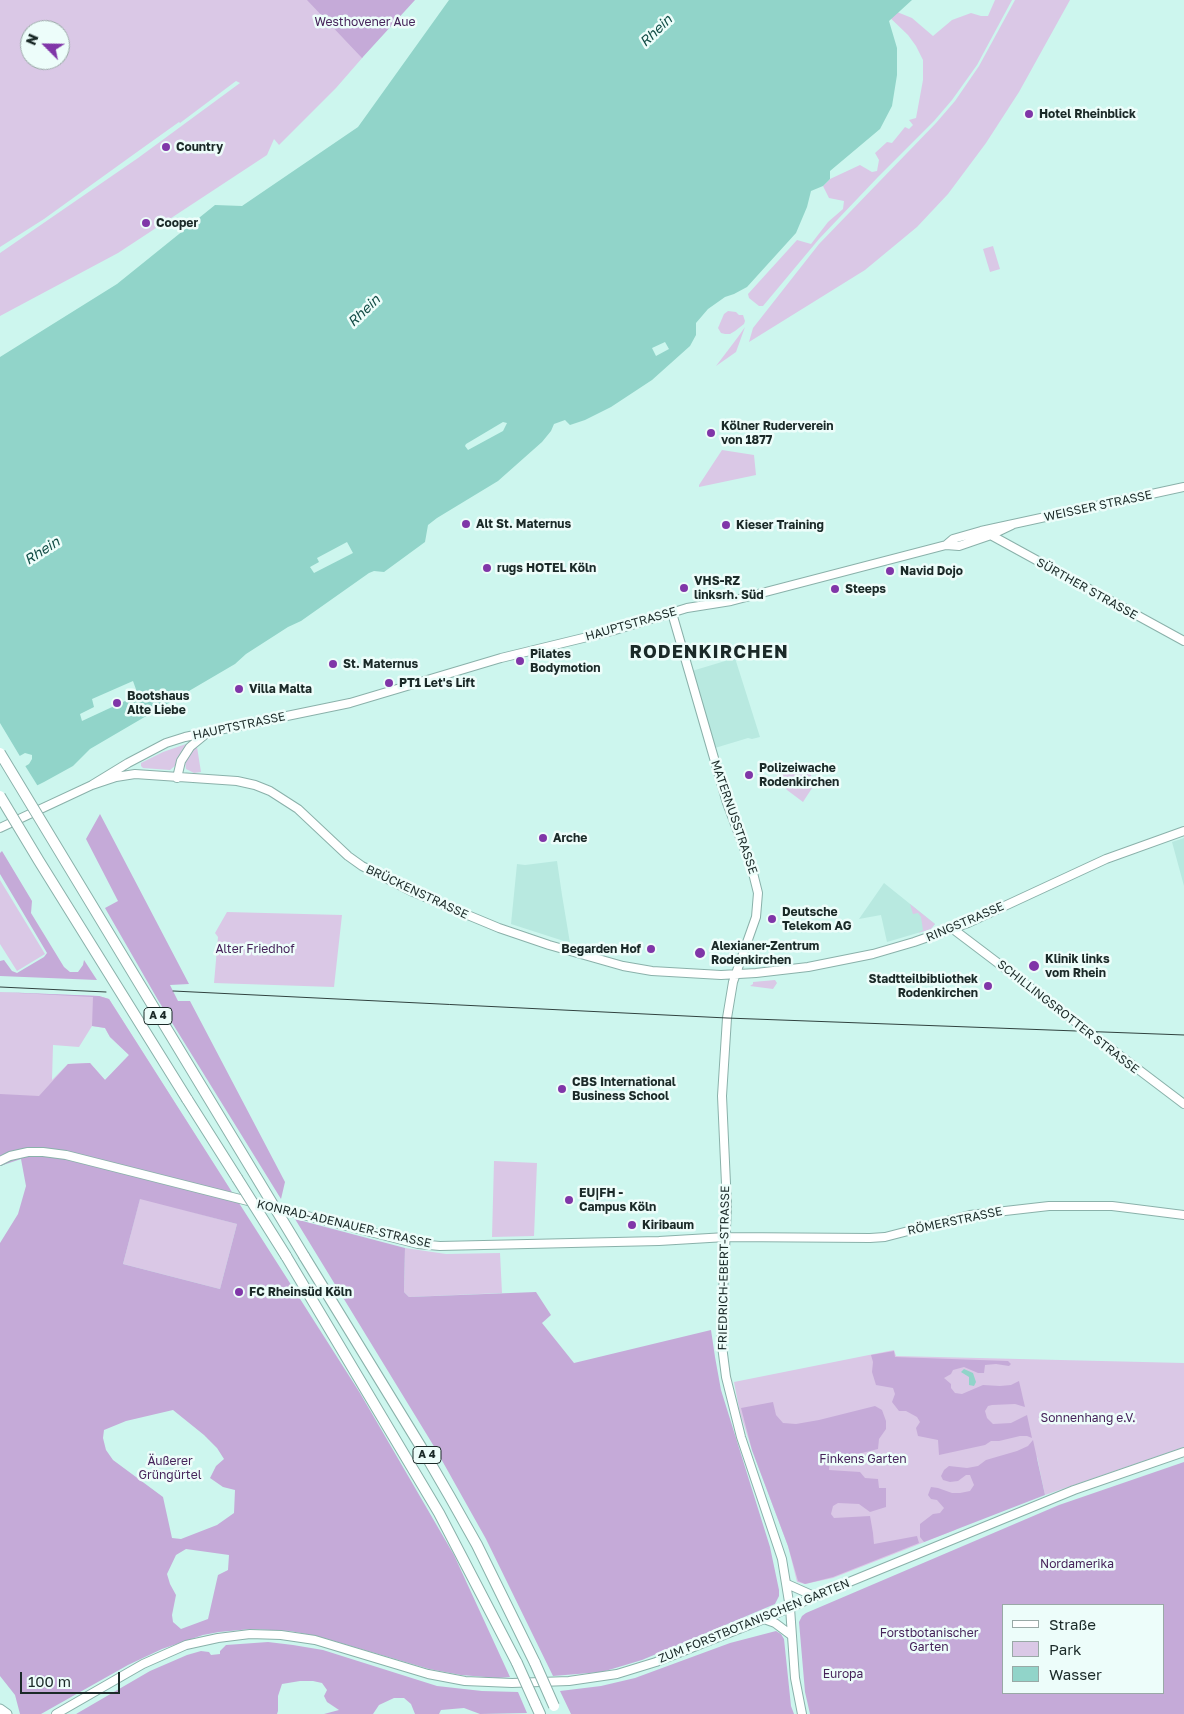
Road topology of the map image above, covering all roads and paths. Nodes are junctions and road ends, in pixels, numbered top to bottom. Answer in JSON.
{"nodes":[{"id":1,"x":1184,"y":487,"type":"edge"},
{"id":2,"x":1012,"y":525,"type":"junction"},
{"id":3,"x":981,"y":531,"type":"junction"},
{"id":4,"x":991,"y":535,"type":"junction"},
{"id":5,"x":974,"y":541,"type":"junction"},
{"id":6,"x":1005,"y":544,"type":"junction"},
{"id":7,"x":946,"y":545,"type":"junction"},
{"id":8,"x":672,"y":613,"type":"junction"},
{"id":9,"x":1184,"y":641,"type":"edge"},
{"id":10,"x":209,"y":731,"type":"junction"},
{"id":11,"x":0,"y":754,"type":"edge"},
{"id":12,"x":177,"y":778,"type":"junction"},
{"id":13,"x":92,"y":785,"type":"junction"},
{"id":14,"x":0,"y":796,"type":"edge"},
{"id":15,"x":0,"y":828,"type":"edge"},
{"id":16,"x":1184,"y":831,"type":"edge"},
{"id":17,"x":954,"y":929,"type":"junction"},
{"id":18,"x":735,"y":974,"type":"junction"},
{"id":19,"x":726,"y":1022,"type":"joint"},
{"id":20,"x":1184,"y":1104,"type":"edge"},
{"id":21,"x":0,"y":1161,"type":"edge"},
{"id":22,"x":1184,"y":1215,"type":"edge"},
{"id":23,"x":726,"y":1238,"type":"junction"},
{"id":24,"x":1184,"y":1452,"type":"edge"},
{"id":25,"x":787,"y":1584,"type":"junction"},
{"id":26,"x":814,"y":1596,"type":"junction"},
{"id":27,"x":790,"y":1608,"type":"junction"},
{"id":28,"x":764,"y":1619,"type":"junction"},
{"id":29,"x":791,"y":1635,"type":"junction"},
{"id":30,"x":0,"y":1709,"type":"edge"},
{"id":31,"x":556,"y":1710,"type":"edge"},
{"id":32,"x":6,"y":1714,"type":"edge"},
{"id":33,"x":56,"y":1714,"type":"edge"},
{"id":34,"x":540,"y":1714,"type":"edge"},
{"id":35,"x":802,"y":1714,"type":"edge"}],
"edges":[{"from":1,"to":2,"type":"street","name":"WEISSER STRASSE"},
{"from":2,"to":3,"type":"street","name":"WEISSER STRASSE"},
{"from":2,"to":4,"type":"street","name":"WEISSER STRASSE"},
{"from":2,"to":6,"type":"street"},
{"from":3,"to":4,"type":"street"},
{"from":3,"to":7,"type":"street","name":"HAUPTSTRASSE"},
{"from":4,"to":5,"type":"street","name":"HAUPTSTRASSE"},
{"from":4,"to":6,"type":"street","name":"SÜRTHER STRASSE"},
{"from":5,"to":6,"type":"street","name":"HAUPTSTRASSE"},
{"from":5,"to":7,"type":"street","name":"HAUPTSTRASSE"},
{"from":6,"to":9,"type":"street","name":"SÜRTHER STRASSE"},
{"from":7,"to":8,"type":"street","name":"HAUPTSTRASSE"},
{"from":8,"to":10,"type":"street","name":"HAUPTSTRASSE"},
{"from":8,"to":18,"type":"street","name":"MATERNUSSTRASSE"},
{"from":10,"to":12,"type":"street"},
{"from":10,"to":13,"type":"street","name":"HAUPTSTRASSE"},
{"from":11,"to":31,"type":"highway","number":"A 4","bridge":true},
{"from":12,"to":13,"type":"street","name":"BRÜCKENSTRASSE"},
{"from":12,"to":18,"type":"street","name":"BRÜCKENSTRASSE"},
{"from":13,"to":15,"type":"street"},
{"from":14,"to":34,"type":"highway","number":"A 4","bridge":true},
{"from":16,"to":17,"type":"street","name":"RINGSTRASSE"},
{"from":17,"to":18,"type":"street","name":"RINGSTRASSE"},
{"from":17,"to":20,"type":"street","name":"SCHILLINGSROTTER STRASSE"},
{"from":18,"to":19,"type":"street","name":"MATERNUSSTRASSE"},
{"from":19,"to":23,"type":"street","name":"FRIEDRICH-EBERT-STRASSE"},
{"from":21,"to":23,"type":"street","name":"KONRAD-ADENAUER-STRASSE"},
{"from":22,"to":23,"type":"street","name":"RÖMERSTRASSE"},
{"from":23,"to":25,"type":"street","name":"FRIEDRICH-EBERT-STRASSE"},
{"from":24,"to":26,"type":"street","name":"ZUM FORSTBOTANISCHEN GARTEN"},
{"from":25,"to":26,"type":"street"},
{"from":25,"to":27,"type":"street","name":"FRIEDRICH-EBERT-STRASSE"},
{"from":26,"to":27,"type":"street","name":"ZUM FORSTBOTANISCHEN GARTEN"},
{"from":27,"to":28,"type":"street","name":"ZUM FORSTBOTANISCHEN GARTEN"},
{"from":27,"to":29,"type":"street","name":"FRIEDRICH-EBERT-STRASSE"},
{"from":28,"to":29,"type":"street"},
{"from":28,"to":33,"type":"street","name":"ZUM FORSTBOTANISCHEN GARTEN"},
{"from":29,"to":35,"type":"street","name":"FRIEDRICH-EBERT-STRASSE"},
{"from":30,"to":32,"type":"main road"}]}
